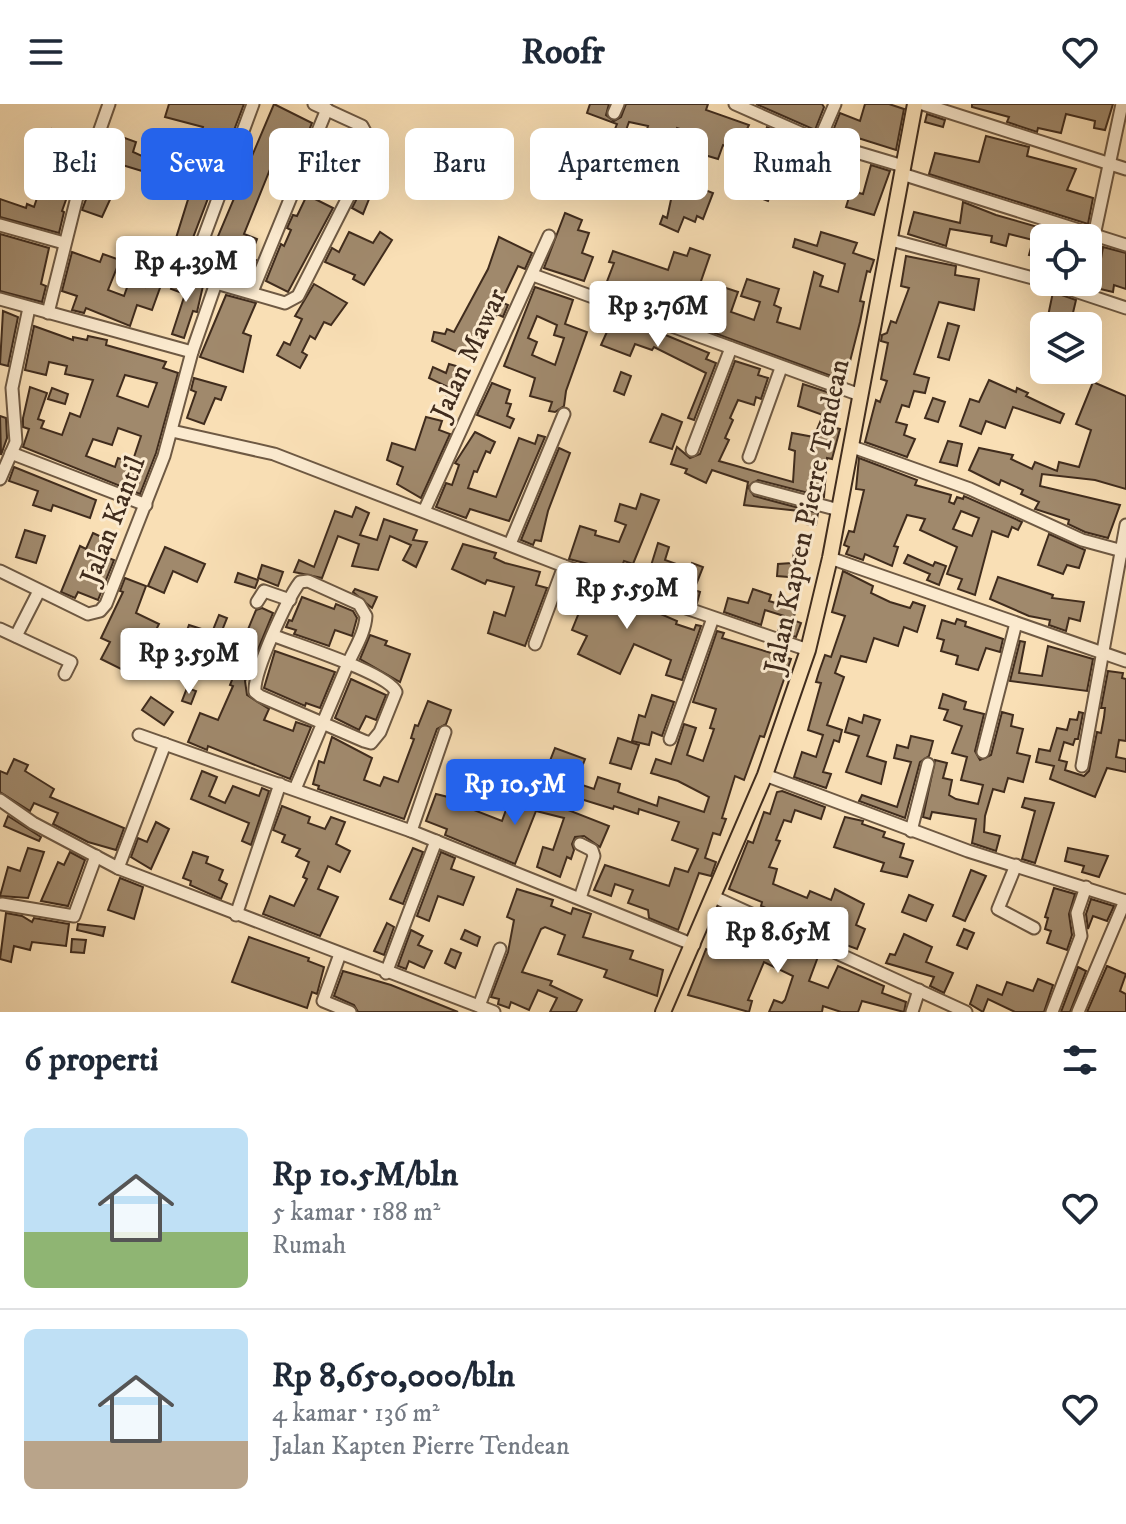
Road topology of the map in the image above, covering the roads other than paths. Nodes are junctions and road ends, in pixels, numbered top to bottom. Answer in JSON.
{"nodes":[{"id":1,"x":109,"y":104,"type":"edge"},
{"id":2,"x":253,"y":104,"type":"edge"},
{"id":3,"x":314,"y":104,"type":"edge"},
{"id":4,"x":735,"y":104,"type":"edge"},
{"id":5,"x":835,"y":104,"type":"edge"},
{"id":6,"x":915,"y":104,"type":"edge"},
{"id":7,"x":923,"y":104,"type":"edge"},
{"id":8,"x":1122,"y":104,"type":"edge"},
{"id":9,"x":327,"y":109,"type":"junction"},
{"id":10,"x":789,"y":128,"type":"edge"},
{"id":11,"x":825,"y":128,"type":"edge"},
{"id":12,"x":860,"y":155,"type":"edge"},
{"id":13,"x":1110,"y":164,"type":"junction"},
{"id":14,"x":1126,"y":169,"type":"edge"},
{"id":15,"x":903,"y":170,"type":"junction"},
{"id":16,"x":1060,"y":224,"type":"edge"},
{"id":17,"x":1098,"y":224,"type":"edge"},
{"id":18,"x":0,"y":225,"type":"edge"},
{"id":19,"x":549,"y":236,"type":"dead end"},
{"id":20,"x":1102,"y":238,"type":"edge"},
{"id":21,"x":891,"y":240,"type":"junction"},
{"id":22,"x":64,"y":243,"type":"junction"},
{"id":23,"x":1126,"y":245,"type":"edge"},
{"id":24,"x":533,"y":275,"type":"junction"},
{"id":25,"x":1030,"y":277,"type":"edge"},
{"id":26,"x":216,"y":283,"type":"junction"},
{"id":27,"x":252,"y":292,"type":"junction"},
{"id":28,"x":1101,"y":296,"type":"edge"},
{"id":29,"x":0,"y":299,"type":"edge"},
{"id":30,"x":29,"y":308,"type":"junction"},
{"id":31,"x":1126,"y":308,"type":"edge"},
{"id":32,"x":48,"y":313,"type":"junction"},
{"id":33,"x":731,"y":348,"type":"junction"},
{"id":34,"x":192,"y":352,"type":"junction"},
{"id":35,"x":781,"y":368,"type":"junction"},
{"id":36,"x":860,"y":395,"type":"junction"},
{"id":37,"x":564,"y":414,"type":"dead end"},
{"id":38,"x":172,"y":431,"type":"junction"},
{"id":39,"x":850,"y":446,"type":"junction"},
{"id":40,"x":692,"y":450,"type":"dead end"},
{"id":41,"x":11,"y":453,"type":"junction"},
{"id":42,"x":749,"y":457,"type":"dead end"},
{"id":43,"x":0,"y":479,"type":"edge"},
{"id":44,"x":756,"y":488,"type":"dead end"},
{"id":45,"x":146,"y":505,"type":"junction"},
{"id":46,"x":425,"y":509,"type":"junction"},
{"id":47,"x":839,"y":510,"type":"junction"},
{"id":48,"x":1126,"y":525,"type":"edge"},
{"id":49,"x":510,"y":544,"type":"junction"},
{"id":50,"x":1124,"y":552,"type":"edge"},
{"id":51,"x":830,"y":558,"type":"junction"},
{"id":52,"x":564,"y":566,"type":"junction"},
{"id":53,"x":0,"y":571,"type":"edge"},
{"id":54,"x":39,"y":591,"type":"junction"},
{"id":55,"x":290,"y":600,"type":"junction"},
{"id":56,"x":257,"y":602,"type":"dead end"},
{"id":57,"x":713,"y":618,"type":"junction"},
{"id":58,"x":1016,"y":623,"type":"junction"},
{"id":59,"x":0,"y":629,"type":"edge"},
{"id":60,"x":16,"y":636,"type":"junction"},
{"id":61,"x":275,"y":636,"type":"junction"},
{"id":62,"x":535,"y":644,"type":"dead end"},
{"id":63,"x":808,"y":650,"type":"junction"},
{"id":64,"x":1104,"y":654,"type":"junction"},
{"id":65,"x":1126,"y":661,"type":"edge"},
{"id":66,"x":347,"y":665,"type":"junction"},
{"id":67,"x":65,"y":674,"type":"dead end"},
{"id":68,"x":323,"y":723,"type":"junction"},
{"id":69,"x":445,"y":732,"type":"dead end"},
{"id":70,"x":139,"y":735,"type":"dead end"},
{"id":71,"x":670,"y":739,"type":"dead end"},
{"id":72,"x":165,"y":744,"type":"junction"},
{"id":73,"x":983,"y":752,"type":"dead end"},
{"id":74,"x":928,"y":764,"type":"dead end"},
{"id":75,"x":1082,"y":766,"type":"dead end"},
{"id":76,"x":765,"y":775,"type":"junction"},
{"id":77,"x":280,"y":784,"type":"junction"},
{"id":78,"x":295,"y":789,"type":"junction"},
{"id":79,"x":0,"y":800,"type":"edge"},
{"id":80,"x":411,"y":831,"type":"junction"},
{"id":81,"x":911,"y":831,"type":"junction"},
{"id":82,"x":436,"y":841,"type":"junction"},
{"id":83,"x":580,"y":844,"type":"dead end"},
{"id":84,"x":96,"y":856,"type":"junction"},
{"id":85,"x":1016,"y":865,"type":"junction"},
{"id":86,"x":118,"y":868,"type":"junction"},
{"id":87,"x":1086,"y":887,"type":"junction"},
{"id":88,"x":714,"y":897,"type":"junction"},
{"id":89,"x":580,"y":898,"type":"junction"},
{"id":90,"x":1126,"y":901,"type":"edge"},
{"id":91,"x":2,"y":904,"type":"edge"},
{"id":92,"x":236,"y":915,"type":"junction"},
{"id":93,"x":1034,"y":928,"type":"dead end"},
{"id":94,"x":694,"y":945,"type":"junction"},
{"id":95,"x":500,"y":949,"type":"dead end"},
{"id":96,"x":340,"y":954,"type":"junction"},
{"id":97,"x":386,"y":973,"type":"junction"},
{"id":98,"x":919,"y":990,"type":"junction"},
{"id":99,"x":479,"y":1006,"type":"junction"},
{"id":100,"x":350,"y":1012,"type":"edge"},
{"id":101,"x":494,"y":1012,"type":"edge"},
{"id":102,"x":663,"y":1012,"type":"edge"},
{"id":103,"x":912,"y":1012,"type":"edge"},
{"id":104,"x":966,"y":1012,"type":"edge"},
{"id":105,"x":1052,"y":1012,"type":"edge"},
{"id":106,"x":1078,"y":1012,"type":"edge"}],
"edges":[{"from":1,"to":22,"type":"street"},
{"from":2,"to":26,"type":"street"},
{"from":3,"to":9,"type":"street"},
{"from":4,"to":10,"type":"street"},
{"from":5,"to":11,"type":"street"},
{"from":6,"to":15,"type":"main road","name":"Jalan Kapten Pierre Tendean"},
{"from":7,"to":13,"type":"street"},
{"from":8,"to":13,"type":"street"},
{"from":9,"to":27,"type":"street"},
{"from":9,"to":27,"type":"street"},
{"from":12,"to":15,"type":"street"},
{"from":13,"to":14,"type":"street"},
{"from":13,"to":17,"type":"street"},
{"from":15,"to":16,"type":"street"},
{"from":15,"to":21,"type":"main road","name":"Jalan Kapten Pierre Tendean"},
{"from":18,"to":22,"type":"street"},
{"from":19,"to":24,"type":"street"},
{"from":20,"to":23,"type":"street"},
{"from":21,"to":25,"type":"street"},
{"from":21,"to":36,"type":"main road","name":"Jalan Kapten Pierre Tendean"},
{"from":22,"to":32,"type":"street"},
{"from":24,"to":33,"type":"street","name":"Jalan Mawar"},
{"from":24,"to":46,"type":"street","name":"Jalan Mawar"},
{"from":26,"to":27,"type":"street"},
{"from":26,"to":34,"type":"street","name":"Jalan Kantil"},
{"from":28,"to":31,"type":"street"},
{"from":29,"to":30,"type":"street"},
{"from":30,"to":32,"type":"street"},
{"from":30,"to":41,"type":"street"},
{"from":32,"to":34,"type":"street"},
{"from":33,"to":35,"type":"street","name":"Jalan Mawar"},
{"from":33,"to":40,"type":"street"},
{"from":34,"to":38,"type":"street","name":"Jalan Kantil"},
{"from":35,"to":36,"type":"street","name":"Jalan Mawar"},
{"from":35,"to":42,"type":"street"},
{"from":36,"to":39,"type":"main road","name":"Jalan Kapten Pierre Tendean"},
{"from":37,"to":49,"type":"street"},
{"from":38,"to":45,"type":"street","name":"Jalan Kantil"},
{"from":38,"to":46,"type":"street"},
{"from":39,"to":47,"type":"main road","name":"Jalan Kapten Pierre Tendean"},
{"from":39,"to":50,"type":"street"},
{"from":41,"to":43,"type":"street"},
{"from":41,"to":45,"type":"street"},
{"from":44,"to":47,"type":"street"},
{"from":45,"to":54,"type":"street","name":"Jalan Kantil"},
{"from":46,"to":49,"type":"street"},
{"from":47,"to":51,"type":"main road","name":"Jalan Kapten Pierre Tendean"},
{"from":48,"to":50,"type":"street"},
{"from":49,"to":52,"type":"street"},
{"from":50,"to":64,"type":"street"},
{"from":51,"to":58,"type":"street"},
{"from":51,"to":63,"type":"main road","name":"Jalan Kapten Pierre Tendean"},
{"from":52,"to":57,"type":"street"},
{"from":52,"to":62,"type":"street"},
{"from":53,"to":54,"type":"street","name":"Jalan Kantil"},
{"from":54,"to":60,"type":"street"},
{"from":55,"to":56,"type":"street"},
{"from":55,"to":61,"type":"street"},
{"from":55,"to":66,"type":"street"},
{"from":57,"to":63,"type":"street"},
{"from":57,"to":71,"type":"street"},
{"from":58,"to":64,"type":"street"},
{"from":58,"to":73,"type":"street"},
{"from":59,"to":60,"type":"street"},
{"from":60,"to":67,"type":"street"},
{"from":61,"to":66,"type":"street"},
{"from":61,"to":68,"type":"street"},
{"from":63,"to":76,"type":"main road","name":"Jalan Kapten Pierre Tendean"},
{"from":64,"to":65,"type":"street"},
{"from":64,"to":75,"type":"street"},
{"from":66,"to":68,"type":"street"},
{"from":66,"to":68,"type":"street"},
{"from":68,"to":78,"type":"street"},
{"from":69,"to":80,"type":"street"},
{"from":70,"to":72,"type":"street"},
{"from":72,"to":77,"type":"street"},
{"from":72,"to":86,"type":"street"},
{"from":74,"to":81,"type":"street"},
{"from":76,"to":81,"type":"street"},
{"from":76,"to":88,"type":"main road","name":"Jalan Kapten Pierre Tendean"},
{"from":77,"to":78,"type":"street"},
{"from":77,"to":92,"type":"street"},
{"from":78,"to":80,"type":"street"},
{"from":79,"to":84,"type":"street"},
{"from":80,"to":82,"type":"street"},
{"from":81,"to":85,"type":"street"},
{"from":82,"to":89,"type":"street"},
{"from":82,"to":97,"type":"street"},
{"from":83,"to":89,"type":"street"},
{"from":84,"to":86,"type":"street"},
{"from":84,"to":91,"type":"street"},
{"from":85,"to":87,"type":"street"},
{"from":85,"to":93,"type":"street"},
{"from":86,"to":92,"type":"street"},
{"from":87,"to":90,"type":"street"},
{"from":87,"to":105,"type":"street"},
{"from":88,"to":94,"type":"main road","name":"Jalan Kapten Pierre Tendean"},
{"from":88,"to":98,"type":"street"},
{"from":89,"to":94,"type":"street"},
{"from":90,"to":106,"type":"street"},
{"from":92,"to":96,"type":"street"},
{"from":94,"to":102,"type":"main road","name":"Jalan Kapten Pierre Tendean"},
{"from":95,"to":99,"type":"street"},
{"from":96,"to":97,"type":"street"},
{"from":96,"to":100,"type":"street"},
{"from":97,"to":99,"type":"street"},
{"from":98,"to":103,"type":"street"},
{"from":98,"to":104,"type":"street"},
{"from":99,"to":101,"type":"street"}]}
